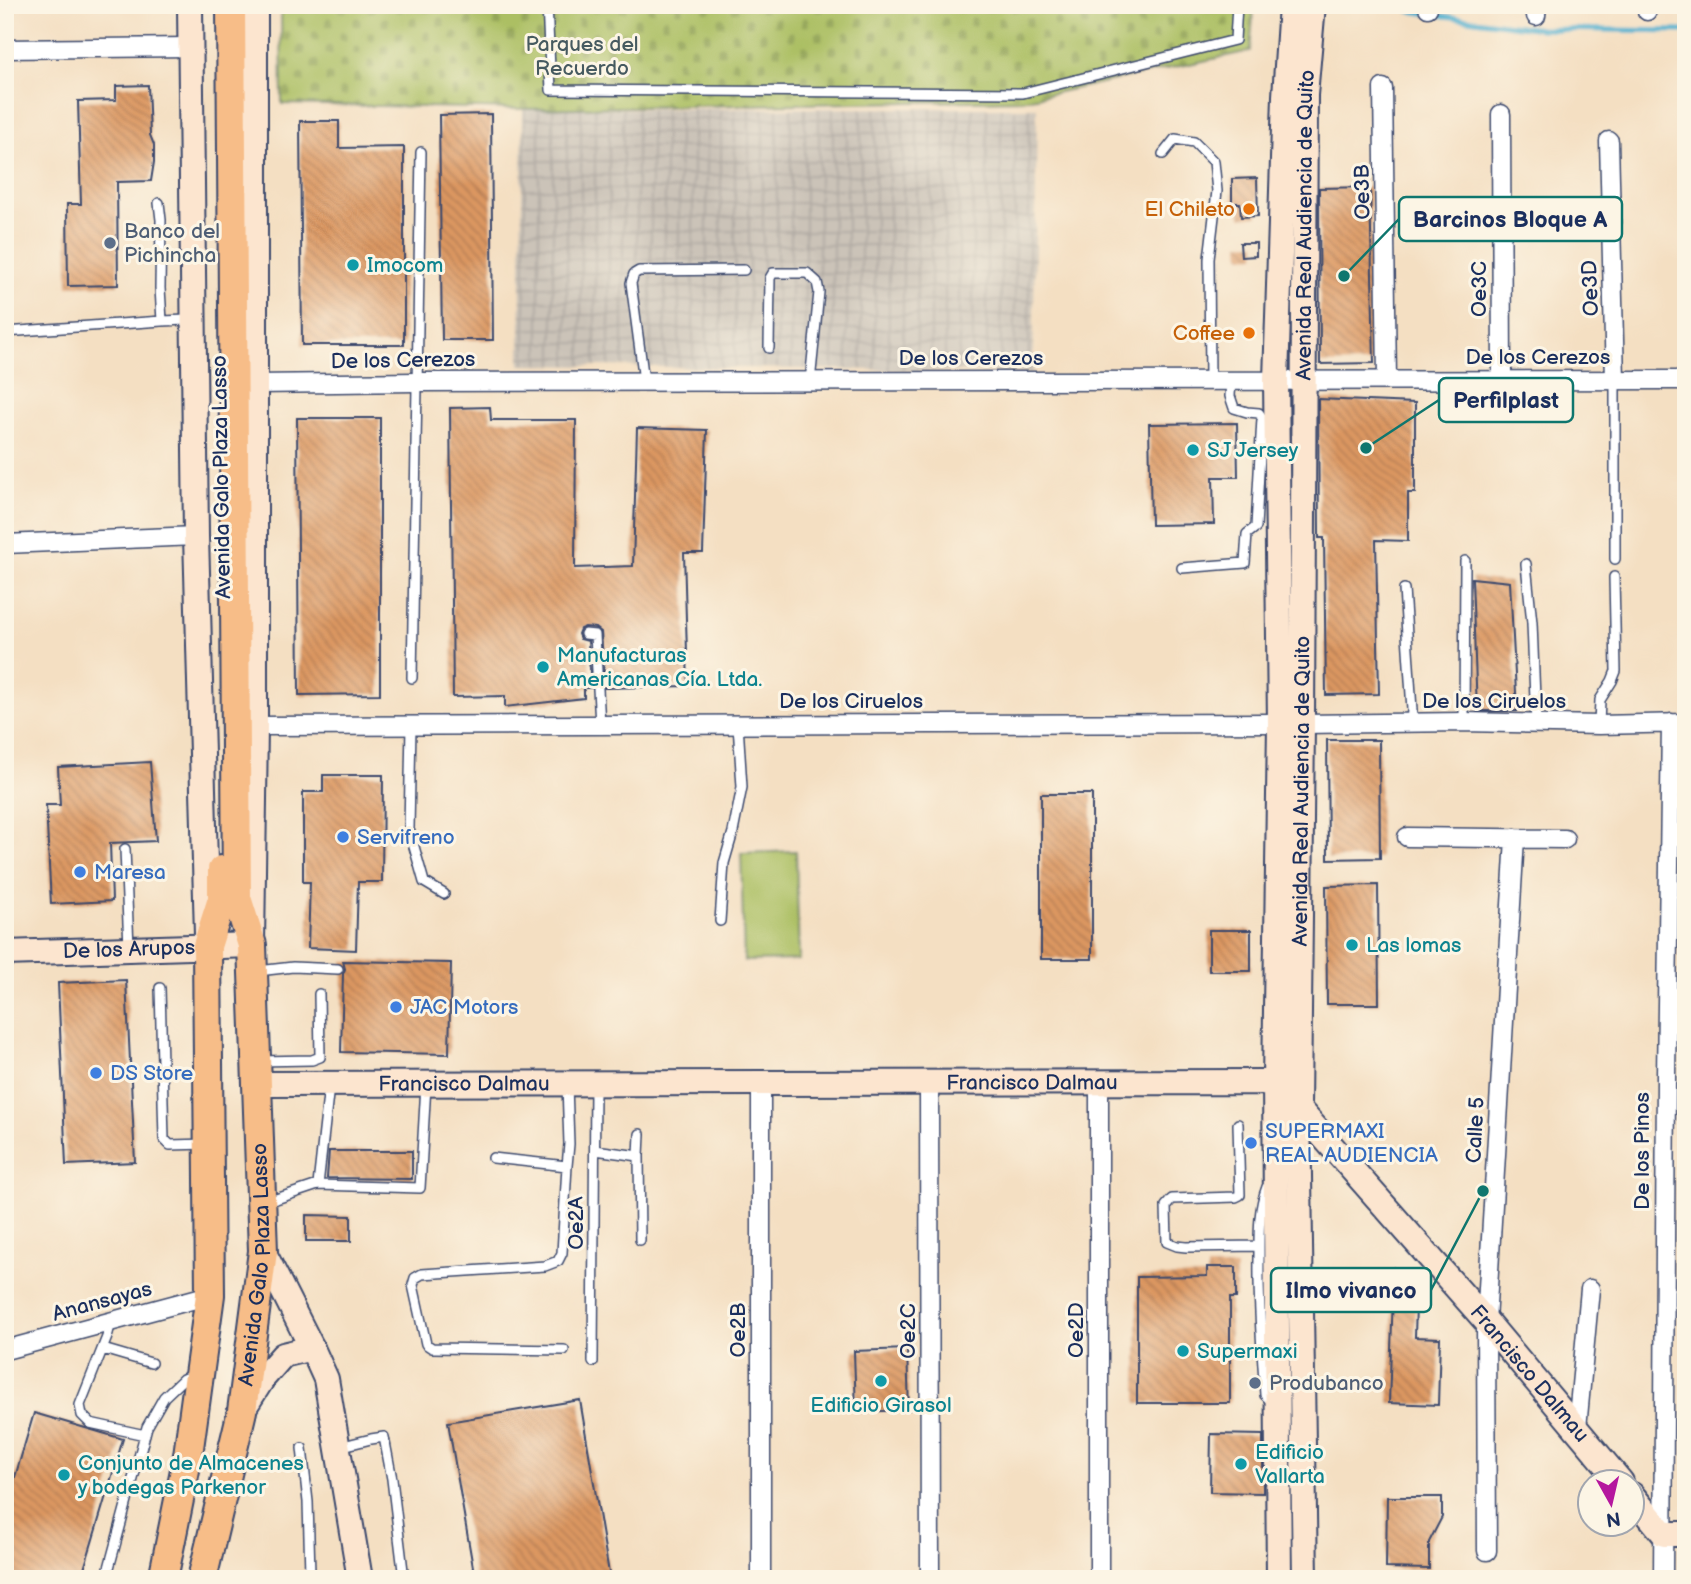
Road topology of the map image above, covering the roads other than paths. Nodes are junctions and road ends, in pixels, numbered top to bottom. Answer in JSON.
{"nodes":[{"id":1,"x":190,"y":5,"type":"edge"},
{"id":2,"x":214,"y":5,"type":"edge"},
{"id":3,"x":231,"y":5,"type":"edge"},
{"id":4,"x":255,"y":5,"type":"edge"},
{"id":5,"x":548,"y":5,"type":"edge"},
{"id":6,"x":1237,"y":5,"type":"edge"},
{"id":7,"x":1291,"y":5,"type":"edge"},
{"id":8,"x":1313,"y":5,"type":"edge"},
{"id":9,"x":190,"y":47,"type":"junction"},
{"id":10,"x":5,"y":49,"type":"edge"},
{"id":11,"x":1383,"y":88,"type":"dead end"},
{"id":12,"x":1501,"y":114,"type":"dead end"},
{"id":13,"x":1609,"y":141,"type":"dead end"},
{"id":14,"x":421,"y":152,"type":"dead end"},
{"id":15,"x":1163,"y":154,"type":"dead end"},
{"id":16,"x":159,"y":203,"type":"dead end"},
{"id":17,"x":744,"y":270,"type":"dead end"},
{"id":18,"x":162,"y":321,"type":"junction"},
{"id":19,"x":193,"y":322,"type":"junction"},
{"id":20,"x":5,"y":332,"type":"edge"},
{"id":21,"x":769,"y":348,"type":"dead end"},
{"id":22,"x":1210,"y":380,"type":"junction"},
{"id":23,"x":1231,"y":380,"type":"junction"},
{"id":24,"x":1276,"y":380,"type":"junction"},
{"id":25,"x":1387,"y":380,"type":"junction"},
{"id":26,"x":1615,"y":380,"type":"junction"},
{"id":27,"x":1686,"y":380,"type":"edge"},
{"id":28,"x":644,"y":381,"type":"junction"},
{"id":29,"x":1303,"y":381,"type":"junction"},
{"id":30,"x":1502,"y":381,"type":"junction"},
{"id":31,"x":416,"y":382,"type":"junction"},
{"id":32,"x":810,"y":382,"type":"junction"},
{"id":33,"x":256,"y":384,"type":"junction"},
{"id":34,"x":196,"y":536,"type":"junction"},
{"id":35,"x":5,"y":544,"type":"edge"},
{"id":36,"x":1615,"y":559,"type":"dead end"},
{"id":37,"x":1465,"y":561,"type":"dead end"},
{"id":38,"x":1526,"y":564,"type":"dead end"},
{"id":39,"x":1182,"y":568,"type":"dead end"},
{"id":40,"x":1614,"y":577,"type":"dead end"},
{"id":41,"x":1404,"y":589,"type":"dead end"},
{"id":42,"x":585,"y":634,"type":"dead end"},
{"id":43,"x":412,"y":678,"type":"dead end"},
{"id":44,"x":1464,"y":722,"type":"junction"},
{"id":45,"x":1291,"y":723,"type":"junction"},
{"id":46,"x":1411,"y":723,"type":"junction"},
{"id":47,"x":1679,"y":723,"type":"edge"},
{"id":48,"x":738,"y":724,"type":"junction"},
{"id":49,"x":1536,"y":724,"type":"junction"},
{"id":50,"x":1599,"y":724,"type":"junction"},
{"id":51,"x":600,"y":725,"type":"junction"},
{"id":52,"x":255,"y":726,"type":"junction"},
{"id":53,"x":411,"y":726,"type":"junction"},
{"id":54,"x":1407,"y":837,"type":"dead end"},
{"id":55,"x":1515,"y":838,"type":"junction"},
{"id":56,"x":1565,"y":839,"type":"dead end"},
{"id":57,"x":125,"y":849,"type":"dead end"},
{"id":58,"x":444,"y":894,"type":"dead end"},
{"id":59,"x":720,"y":921,"type":"dead end"},
{"id":60,"x":207,"y":946,"type":"junction"},
{"id":61,"x":129,"y":949,"type":"junction"},
{"id":62,"x":5,"y":953,"type":"edge"},
{"id":63,"x":252,"y":958,"type":"junction"},
{"id":64,"x":338,"y":969,"type":"dead end"},
{"id":65,"x":160,"y":988,"type":"dead end"},
{"id":66,"x":319,"y":994,"type":"dead end"},
{"id":67,"x":257,"y":1072,"type":"junction"},
{"id":68,"x":761,"y":1082,"type":"junction"},
{"id":69,"x":929,"y":1082,"type":"junction"},
{"id":70,"x":1099,"y":1082,"type":"junction"},
{"id":71,"x":1275,"y":1082,"type":"junction"},
{"id":72,"x":566,"y":1083,"type":"junction"},
{"id":73,"x":595,"y":1083,"type":"junction"},
{"id":74,"x":330,"y":1084,"type":"junction"},
{"id":75,"x":426,"y":1084,"type":"junction"},
{"id":76,"x":1298,"y":1108,"type":"junction"},
{"id":77,"x":1238,"y":1124,"type":"dead end"},
{"id":78,"x":640,"y":1134,"type":"dead end"},
{"id":79,"x":208,"y":1144,"type":"junction"},
{"id":80,"x":595,"y":1150,"type":"junction"},
{"id":81,"x":639,"y":1156,"type":"junction"},
{"id":82,"x":493,"y":1158,"type":"dead end"},
{"id":83,"x":567,"y":1166,"type":"junction"},
{"id":84,"x":1276,"y":1174,"type":"junction"},
{"id":85,"x":318,"y":1185,"type":"junction"},
{"id":86,"x":261,"y":1203,"type":"junction"},
{"id":87,"x":640,"y":1240,"type":"dead end"},
{"id":88,"x":1259,"y":1246,"type":"junction"},
{"id":89,"x":263,"y":1251,"type":"junction"},
{"id":90,"x":1590,"y":1289,"type":"dead end"},
{"id":91,"x":1268,"y":1290,"type":"junction"},
{"id":92,"x":210,"y":1295,"type":"junction"},
{"id":93,"x":1486,"y":1321,"type":"junction"},
{"id":94,"x":111,"y":1322,"type":"junction"},
{"id":95,"x":312,"y":1348,"type":"junction"},
{"id":96,"x":103,"y":1349,"type":"junction"},
{"id":97,"x":5,"y":1350,"type":"edge"},
{"id":98,"x":564,"y":1350,"type":"dead end"},
{"id":99,"x":593,"y":1362,"type":"dead end"},
{"id":100,"x":151,"y":1363,"type":"dead end"},
{"id":101,"x":200,"y":1371,"type":"junction"},
{"id":102,"x":242,"y":1411,"type":"junction"},
{"id":103,"x":1577,"y":1428,"type":"junction"},
{"id":104,"x":145,"y":1435,"type":"junction"},
{"id":105,"x":302,"y":1448,"type":"dead end"},
{"id":106,"x":338,"y":1448,"type":"junction"},
{"id":107,"x":1610,"y":1468,"type":"edge"},
{"id":108,"x":1646,"y":1508,"type":"edge"},
{"id":109,"x":1675,"y":1534,"type":"edge"},
{"id":110,"x":1487,"y":1551,"type":"dead end"},
{"id":111,"x":106,"y":1579,"type":"edge"},
{"id":112,"x":163,"y":1579,"type":"edge"},
{"id":113,"x":202,"y":1579,"type":"edge"},
{"id":114,"x":312,"y":1579,"type":"edge"},
{"id":115,"x":360,"y":1579,"type":"edge"},
{"id":116,"x":404,"y":1579,"type":"edge"},
{"id":117,"x":761,"y":1579,"type":"edge"},
{"id":118,"x":930,"y":1579,"type":"edge"},
{"id":119,"x":1099,"y":1579,"type":"edge"},
{"id":120,"x":1279,"y":1579,"type":"edge"},
{"id":121,"x":1306,"y":1579,"type":"edge"},
{"id":122,"x":1663,"y":1579,"type":"edge"}],
"edges":[{"from":1,"to":9,"type":"main road","name":"Avenida Galo Plaza Lasso"},
{"from":2,"to":60,"type":"main road","name":"Avenida Galo Plaza Lasso"},
{"from":3,"to":63,"type":"main road","name":"Avenida Galo Plaza Lasso"},
{"from":4,"to":33,"type":"main road","name":"Avenida Galo Plaza Lasso"},
{"from":5,"to":6,"type":"lane"},
{"from":7,"to":24,"type":"main road","name":"Avenida Real Audiencia de Quito"},
{"from":8,"to":29,"type":"main road","name":"Avenida Real Audiencia de Quito"},
{"from":9,"to":10,"type":"street"},
{"from":9,"to":19,"type":"main road","name":"Avenida Galo Plaza Lasso"},
{"from":11,"to":25,"type":"street","name":"Oe3B"},
{"from":12,"to":30,"type":"street","name":"Oe3C"},
{"from":13,"to":26,"type":"street","name":"Oe3D"},
{"from":14,"to":31,"type":"lane"},
{"from":15,"to":22,"type":"lane"},
{"from":16,"to":18,"type":"lane"},
{"from":17,"to":28,"type":"lane"},
{"from":18,"to":19,"type":"lane"},
{"from":18,"to":20,"type":"lane"},
{"from":19,"to":34,"type":"main road","name":"Avenida Galo Plaza Lasso"},
{"from":21,"to":32,"type":"lane"},
{"from":22,"to":23,"type":"street","name":"De los Cerezos"},
{"from":22,"to":32,"type":"street","name":"De los Cerezos"},
{"from":23,"to":24,"type":"street","name":"De los Cerezos"},
{"from":23,"to":39,"type":"lane"},
{"from":24,"to":29,"type":"street","name":"De los Cerezos"},
{"from":24,"to":45,"type":"main road","name":"Avenida Real Audiencia de Quito"},
{"from":25,"to":29,"type":"street","name":"De los Cerezos"},
{"from":25,"to":30,"type":"street","name":"De los Cerezos"},
{"from":26,"to":27,"type":"street","name":"De los Cerezos"},
{"from":26,"to":30,"type":"street","name":"De los Cerezos"},
{"from":26,"to":36,"type":"lane","name":"Oe3D"},
{"from":28,"to":31,"type":"street","name":"De los Cerezos"},
{"from":28,"to":32,"type":"street","name":"De los Cerezos"},
{"from":29,"to":45,"type":"main road","name":"Avenida Real Audiencia de Quito"},
{"from":31,"to":33,"type":"street","name":"De los Cerezos"},
{"from":31,"to":43,"type":"lane"},
{"from":33,"to":52,"type":"main road","name":"Avenida Galo Plaza Lasso"},
{"from":34,"to":35,"type":"street"},
{"from":34,"to":60,"type":"main road","name":"Avenida Galo Plaza Lasso"},
{"from":37,"to":44,"type":"lane"},
{"from":38,"to":49,"type":"lane"},
{"from":40,"to":50,"type":"lane"},
{"from":41,"to":46,"type":"lane"},
{"from":42,"to":51,"type":"lane"},
{"from":44,"to":46,"type":"street","name":"De los Ciruelos"},
{"from":44,"to":49,"type":"street","name":"De los Ciruelos"},
{"from":45,"to":46,"type":"street","name":"De los Ciruelos"},
{"from":45,"to":48,"type":"street","name":"De los Ciruelos"},
{"from":45,"to":71,"type":"main road","name":"Avenida Real Audiencia de Quito"},
{"from":45,"to":76,"type":"main road","name":"Avenida Real Audiencia de Quito"},
{"from":47,"to":50,"type":"street","name":"De los Ciruelos"},
{"from":47,"to":109,"type":"street","name":"De los Pinos"},
{"from":48,"to":51,"type":"street","name":"De los Ciruelos"},
{"from":48,"to":59,"type":"lane"},
{"from":49,"to":50,"type":"street","name":"De los Ciruelos"},
{"from":51,"to":53,"type":"street","name":"De los Ciruelos"},
{"from":52,"to":53,"type":"street","name":"De los Ciruelos"},
{"from":52,"to":63,"type":"main road","name":"Avenida Galo Plaza Lasso"},
{"from":53,"to":58,"type":"lane"},
{"from":54,"to":55,"type":"street"},
{"from":55,"to":56,"type":"street"},
{"from":55,"to":93,"type":"street","name":"Calle 5"},
{"from":57,"to":61,"type":"lane"},
{"from":60,"to":61,"type":"main road","name":"De los Arupos"},
{"from":60,"to":63,"type":"main road","name":"De los Arupos"},
{"from":60,"to":79,"type":"main road","name":"Avenida Galo Plaza Lasso"},
{"from":61,"to":62,"type":"main road","name":"De los Arupos"},
{"from":63,"to":64,"type":"lane"},
{"from":63,"to":67,"type":"main road","name":"Avenida Galo Plaza Lasso"},
{"from":65,"to":79,"type":"lane"},
{"from":66,"to":67,"type":"lane"},
{"from":67,"to":74,"type":"main road","name":"Francisco Dalmau"},
{"from":67,"to":86,"type":"main road","name":"Avenida Galo Plaza Lasso"},
{"from":68,"to":69,"type":"main road","name":"Francisco Dalmau"},
{"from":68,"to":73,"type":"main road","name":"Francisco Dalmau"},
{"from":68,"to":117,"type":"street","name":"Oe2B"},
{"from":69,"to":70,"type":"main road","name":"Francisco Dalmau"},
{"from":69,"to":118,"type":"street","name":"Oe2C"},
{"from":70,"to":71,"type":"main road","name":"Francisco Dalmau"},
{"from":70,"to":119,"type":"street","name":"Oe2D"},
{"from":71,"to":76,"type":"main road","name":"Francisco Dalmau"},
{"from":71,"to":84,"type":"main road","name":"Avenida Real Audiencia de Quito"},
{"from":72,"to":73,"type":"main road","name":"Francisco Dalmau"},
{"from":72,"to":75,"type":"main road","name":"Francisco Dalmau"},
{"from":72,"to":83,"type":"lane"},
{"from":73,"to":80,"type":"lane","name":"Oe2A"},
{"from":74,"to":75,"type":"main road","name":"Francisco Dalmau"},
{"from":74,"to":85,"type":"lane"},
{"from":75,"to":85,"type":"lane"},
{"from":76,"to":93,"type":"main road","name":"Francisco Dalmau"},
{"from":76,"to":121,"type":"main road","name":"Avenida Real Audiencia de Quito"},
{"from":77,"to":88,"type":"lane"},
{"from":78,"to":81,"type":"lane"},
{"from":79,"to":92,"type":"main road","name":"Avenida Galo Plaza Lasso"},
{"from":80,"to":81,"type":"lane"},
{"from":80,"to":99,"type":"lane","name":"Oe2A"},
{"from":81,"to":87,"type":"lane"},
{"from":82,"to":83,"type":"lane"},
{"from":83,"to":98,"type":"lane"},
{"from":84,"to":88,"type":"lane"},
{"from":84,"to":91,"type":"main road","name":"Avenida Real Audiencia de Quito"},
{"from":85,"to":86,"type":"lane"},
{"from":86,"to":89,"type":"main road","name":"Avenida Galo Plaza Lasso"},
{"from":88,"to":91,"type":"lane"},
{"from":89,"to":95,"type":"main road"},
{"from":89,"to":102,"type":"main road","name":"Avenida Galo Plaza Lasso"},
{"from":90,"to":103,"type":"street"},
{"from":91,"to":120,"type":"main road","name":"Avenida Real Audiencia de Quito"},
{"from":92,"to":94,"type":"street","name":"Anansayas"},
{"from":92,"to":101,"type":"main road","name":"Avenida Galo Plaza Lasso"},
{"from":93,"to":103,"type":"main road","name":"Francisco Dalmau"},
{"from":93,"to":110,"type":"street","name":"Calle 5"},
{"from":94,"to":96,"type":"lane"},
{"from":94,"to":97,"type":"street","name":"Anansayas"},
{"from":95,"to":102,"type":"main road"},
{"from":95,"to":106,"type":"main road"},
{"from":96,"to":100,"type":"lane"},
{"from":96,"to":104,"type":"lane"},
{"from":101,"to":104,"type":"lane"},
{"from":101,"to":112,"type":"main road","name":"Avenida Galo Plaza Lasso"},
{"from":102,"to":113,"type":"main road","name":"Avenida Galo Plaza Lasso"},
{"from":103,"to":107,"type":"main road","name":"Francisco Dalmau"},
{"from":104,"to":111,"type":"lane"},
{"from":105,"to":114,"type":"lane"},
{"from":106,"to":115,"type":"main road"},
{"from":106,"to":116,"type":"lane"},
{"from":108,"to":109,"type":"main road"},
{"from":109,"to":122,"type":"street","name":"De los Pinos"}]}
